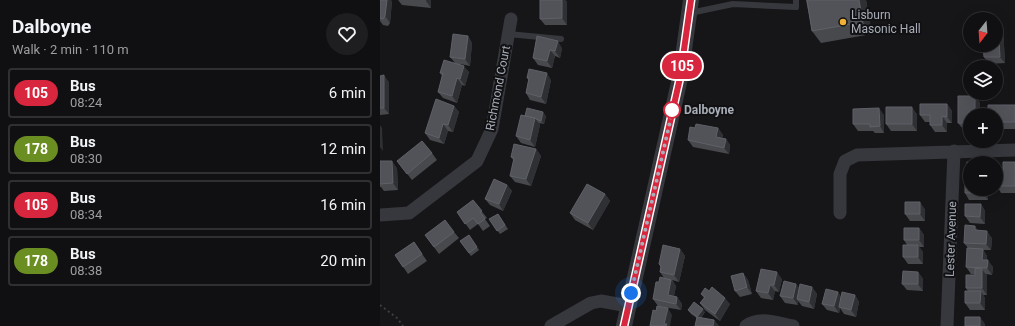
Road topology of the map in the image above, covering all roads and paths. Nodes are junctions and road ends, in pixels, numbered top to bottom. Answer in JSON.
{"nodes":[{"id":1,"x":796,"y":0,"type":"edge"},
{"id":2,"x":690,"y":6,"type":"edge"},
{"id":3,"x":511,"y":19,"type":"dead end"},
{"id":4,"x":508,"y":34,"type":"junction"},
{"id":5,"x":561,"y":39,"type":"dead end"},
{"id":6,"x":1015,"y":150,"type":"edge"},
{"id":7,"x":954,"y":151,"type":"junction"},
{"id":8,"x":840,"y":213,"type":"dead end"},
{"id":9,"x":380,"y":215,"type":"edge"},
{"id":10,"x":380,"y":305,"type":"edge"},
{"id":11,"x":628,"y":306,"type":"junction"},
{"id":12,"x":403,"y":326,"type":"edge"},
{"id":13,"x":551,"y":326,"type":"edge"},
{"id":14,"x":624,"y":326,"type":"edge"},
{"id":15,"x":746,"y":326,"type":"edge"},
{"id":16,"x":793,"y":326,"type":"edge"},
{"id":17,"x":948,"y":326,"type":"edge"}],
"edges":[{"from":1,"to":2,"type":"lane"},
{"from":2,"to":11,"type":"street"},
{"from":3,"to":4,"type":"street","name":"Richmond Court"},
{"from":4,"to":5,"type":"lane"},
{"from":4,"to":9,"type":"street","name":"Richmond Court"},
{"from":6,"to":7,"type":"street"},
{"from":7,"to":8,"type":"street"},
{"from":7,"to":17,"type":"street","name":"Lester Avenue"},
{"from":10,"to":12,"type":"path"},
{"from":11,"to":13,"type":"street"},
{"from":11,"to":14,"type":"street"},
{"from":15,"to":16,"type":"street"}]}
